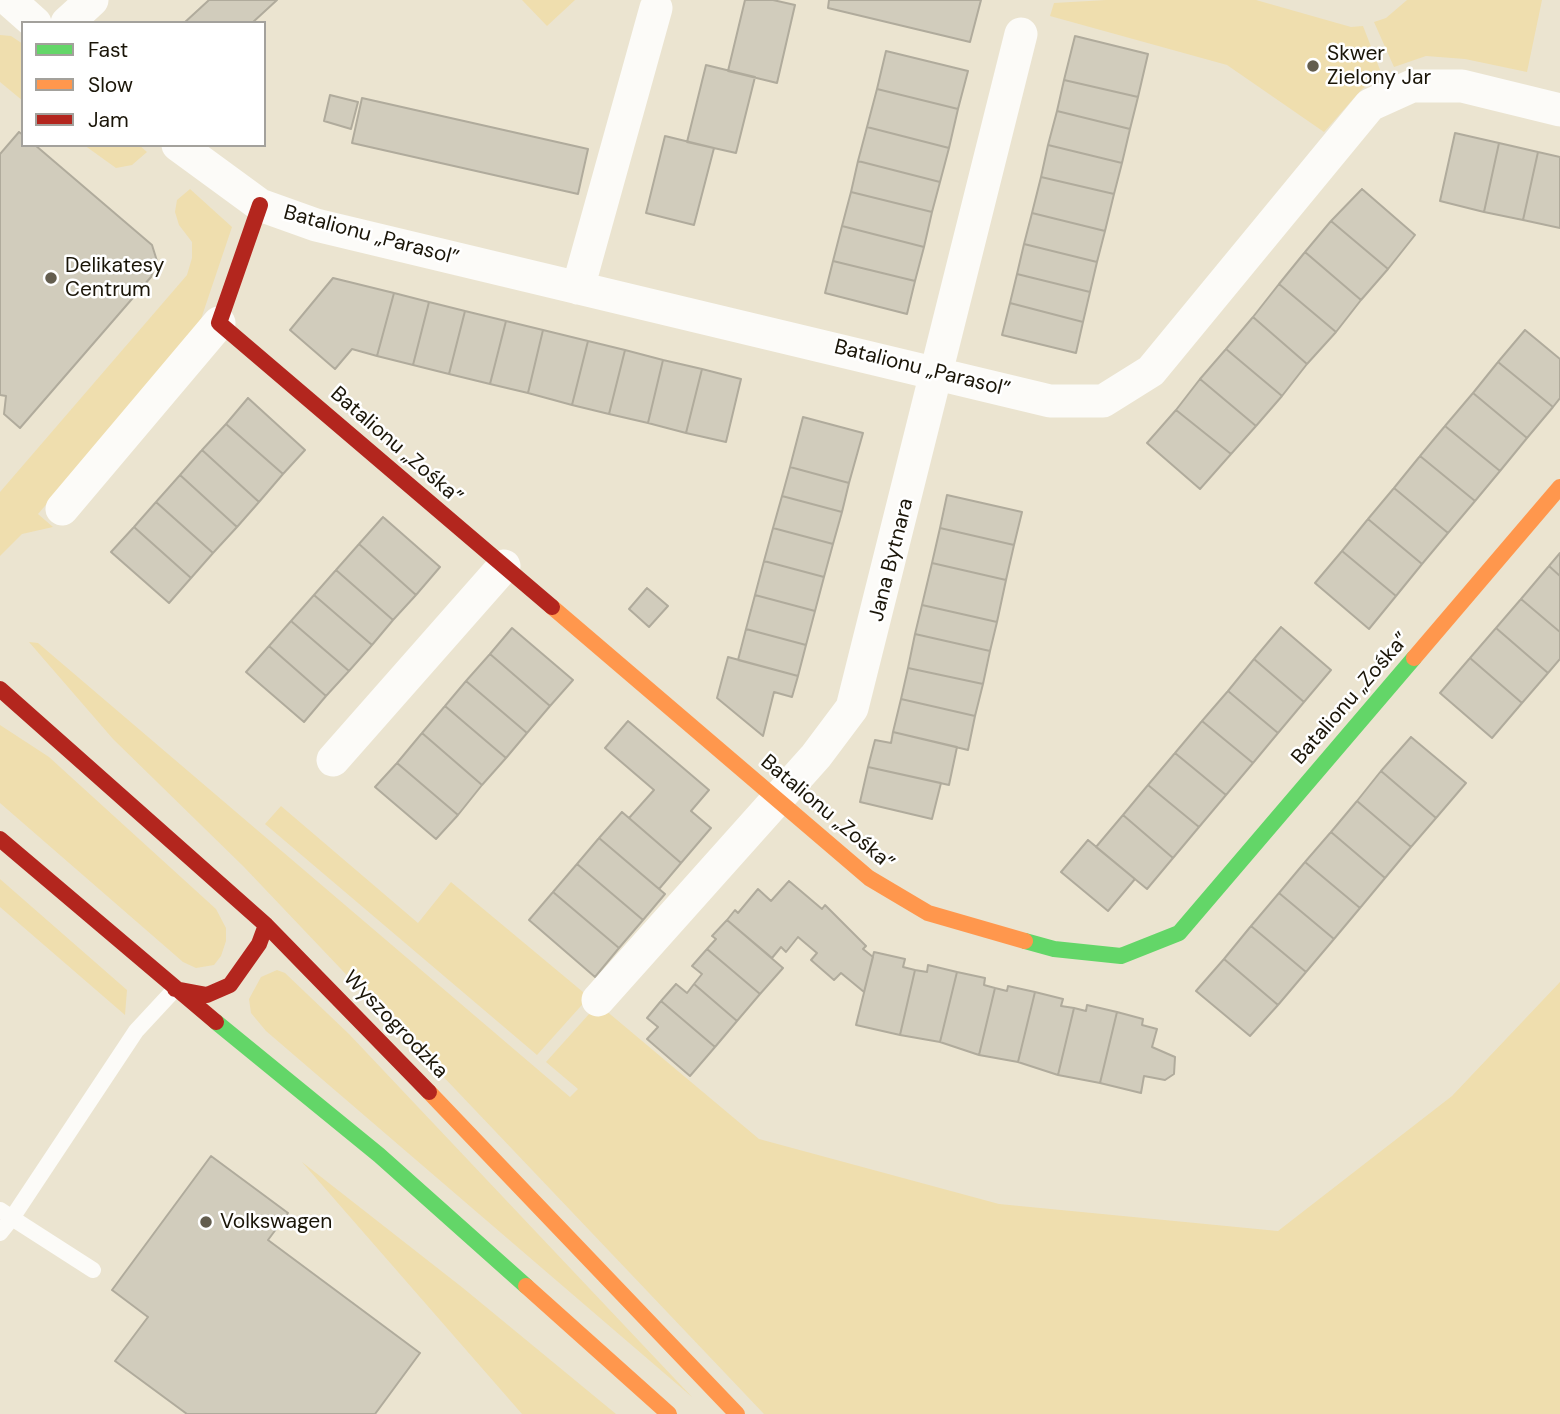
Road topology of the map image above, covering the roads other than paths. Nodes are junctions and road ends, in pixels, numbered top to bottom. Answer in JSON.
{"nodes":[{"id":1,"x":9,"y":0,"type":"edge"},
{"id":2,"x":92,"y":0,"type":"edge"},
{"id":3,"x":656,"y":8,"type":"dead end"},
{"id":4,"x":33,"y":21,"type":"edge"},
{"id":5,"x":69,"y":21,"type":"edge"},
{"id":6,"x":1021,"y":34,"type":"dead end"},
{"id":7,"x":1560,"y":110,"type":"edge"},
{"id":8,"x":181,"y":147,"type":"edge"},
{"id":9,"x":260,"y":205,"type":"junction"},
{"id":10,"x":578,"y":288,"type":"junction"},
{"id":11,"x":219,"y":323,"type":"junction"},
{"id":12,"x":937,"y":372,"type":"junction"},
{"id":13,"x":1560,"y":487,"type":"edge"},
{"id":14,"x":62,"y":509,"type":"dead end"},
{"id":15,"x":504,"y":566,"type":"junction"},
{"id":16,"x":0,"y":689,"type":"edge"},
{"id":17,"x":333,"y":760,"type":"dead end"},
{"id":18,"x":778,"y":800,"type":"junction"},
{"id":19,"x":0,"y":839,"type":"edge"},
{"id":20,"x":266,"y":925,"type":"junction"},
{"id":21,"x":176,"y":989,"type":"junction"},
{"id":22,"x":598,"y":1000,"type":"dead end"},
{"id":23,"x":6,"y":1214,"type":"edge"},
{"id":24,"x":0,"y":1233,"type":"edge"},
{"id":25,"x":93,"y":1270,"type":"dead end"},
{"id":26,"x":669,"y":1414,"type":"edge"},
{"id":27,"x":737,"y":1414,"type":"edge"}],
"edges":[{"from":1,"to":4,"type":"street"},
{"from":2,"to":5,"type":"street"},
{"from":3,"to":10,"type":"street"},
{"from":6,"to":12,"type":"street","name":"Jana Bytnara"},
{"from":7,"to":12,"type":"street","name":"Batalionu „Parasol”"},
{"from":8,"to":9,"type":"street","name":"Batalionu „Parasol”"},
{"from":9,"to":10,"type":"street","name":"Batalionu „Parasol”"},
{"from":9,"to":11,"type":"main road"},
{"from":10,"to":12,"type":"street","name":"Batalionu „Parasol”"},
{"from":11,"to":14,"type":"street"},
{"from":11,"to":15,"type":"main road","name":"Batalionu „Zośka”"},
{"from":12,"to":18,"type":"street","name":"Jana Bytnara"},
{"from":13,"to":18,"type":"main road","name":"Batalionu „Zośka”"},
{"from":15,"to":17,"type":"street"},
{"from":15,"to":18,"type":"main road","name":"Batalionu „Zośka”"},
{"from":16,"to":20,"type":"main road","name":"Wyszogrodzka"},
{"from":18,"to":22,"type":"street","name":"Jana Bytnara"},
{"from":19,"to":21,"type":"main road"},
{"from":20,"to":21,"type":"main road"},
{"from":20,"to":27,"type":"main road","name":"Wyszogrodzka"},
{"from":21,"to":23,"type":"lane"},
{"from":21,"to":26,"type":"main road"},
{"from":23,"to":24,"type":"lane"},
{"from":23,"to":25,"type":"lane"}]}
